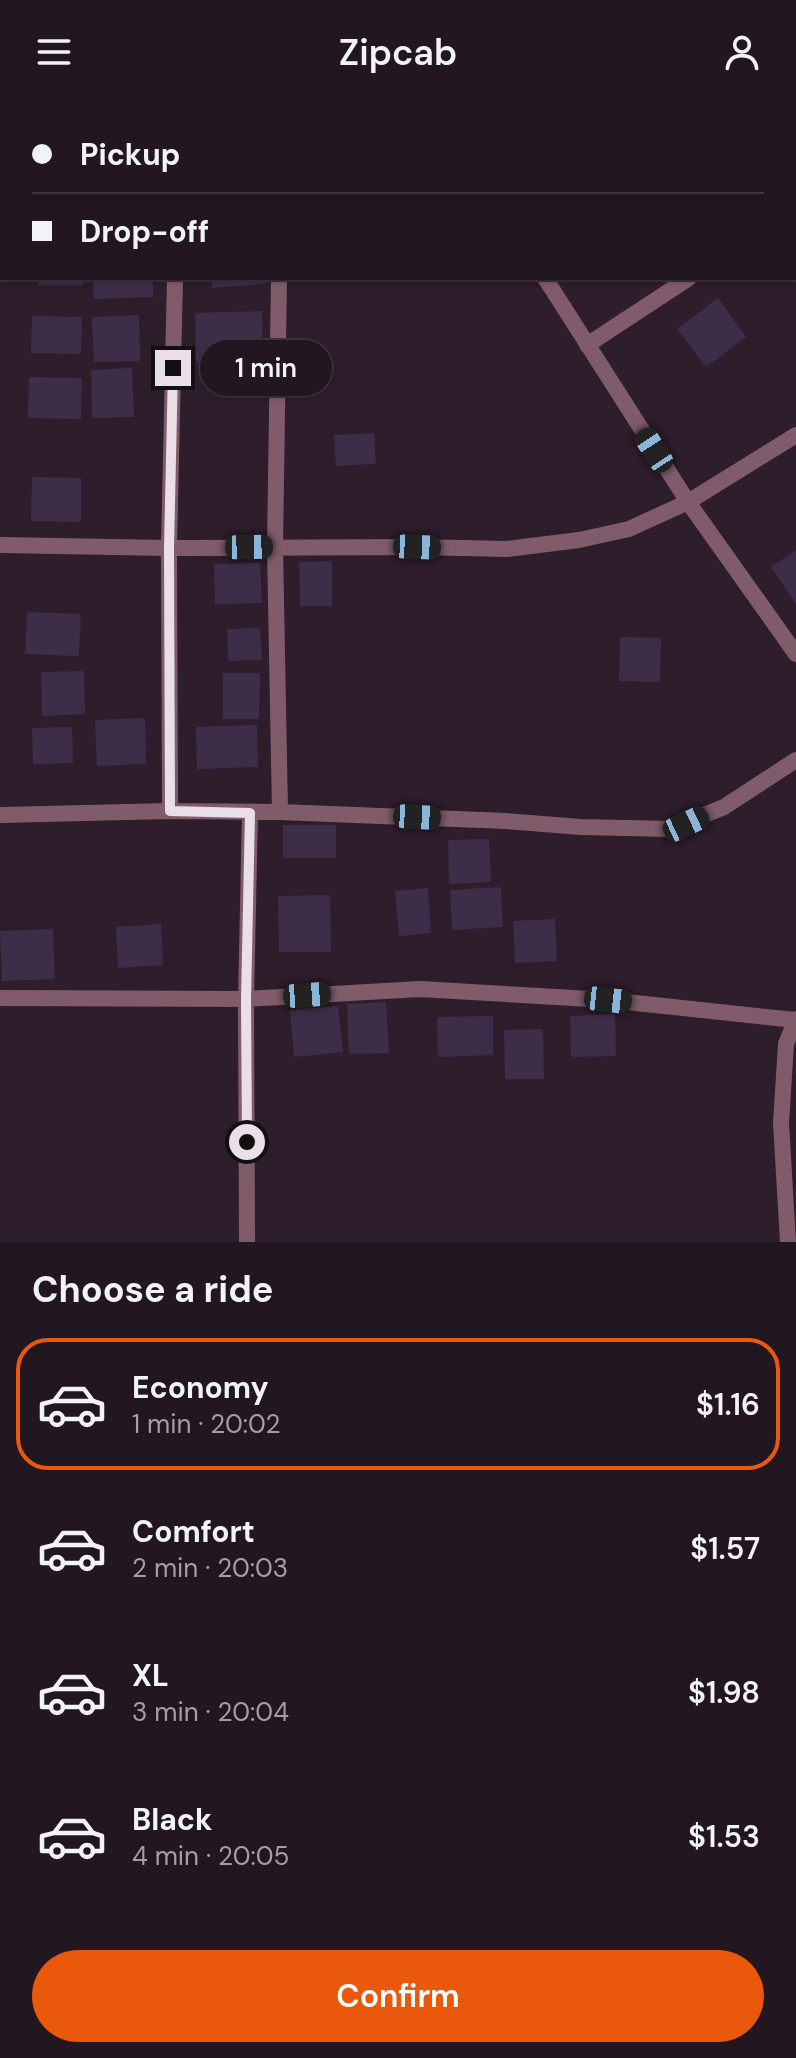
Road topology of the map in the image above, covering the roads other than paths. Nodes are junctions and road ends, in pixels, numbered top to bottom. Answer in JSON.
{"nodes":[{"id":1,"x":175,"y":280,"type":"edge"},
{"id":2,"x":279,"y":280,"type":"edge"},
{"id":3,"x":546,"y":280,"type":"edge"},
{"id":4,"x":686,"y":280,"type":"edge"},
{"id":5,"x":587,"y":345,"type":"junction"},
{"id":6,"x":796,"y":435,"type":"edge"},
{"id":7,"x":688,"y":502,"type":"junction"},
{"id":8,"x":0,"y":545,"type":"edge"},
{"id":9,"x":275,"y":547,"type":"junction"},
{"id":10,"x":169,"y":548,"type":"junction"},
{"id":11,"x":793,"y":642,"type":"edge"},
{"id":12,"x":796,"y":760,"type":"edge"},
{"id":13,"x":170,"y":811,"type":"junction"},
{"id":14,"x":280,"y":812,"type":"junction"},
{"id":15,"x":250,"y":813,"type":"junction"},
{"id":16,"x":0,"y":815,"type":"edge"},
{"id":17,"x":0,"y":998,"type":"edge"},
{"id":18,"x":246,"y":999,"type":"junction"},
{"id":19,"x":796,"y":1020,"type":"edge"},
{"id":20,"x":247,"y":1242,"type":"edge"},
{"id":21,"x":788,"y":1242,"type":"edge"}],
"edges":[{"from":1,"to":10,"type":"street"},
{"from":2,"to":9,"type":"street"},
{"from":3,"to":5,"type":"street"},
{"from":4,"to":5,"type":"street"},
{"from":5,"to":7,"type":"street"},
{"from":6,"to":7,"type":"street"},
{"from":7,"to":9,"type":"street"},
{"from":7,"to":11,"type":"street"},
{"from":8,"to":10,"type":"street"},
{"from":9,"to":10,"type":"street"},
{"from":9,"to":14,"type":"street"},
{"from":10,"to":13,"type":"street"},
{"from":12,"to":14,"type":"street"},
{"from":13,"to":15,"type":"street"},
{"from":13,"to":16,"type":"street"},
{"from":14,"to":15,"type":"street"},
{"from":15,"to":18,"type":"street"},
{"from":17,"to":18,"type":"street"},
{"from":18,"to":19,"type":"street"},
{"from":18,"to":20,"type":"street"},
{"from":19,"to":21,"type":"street"}]}
